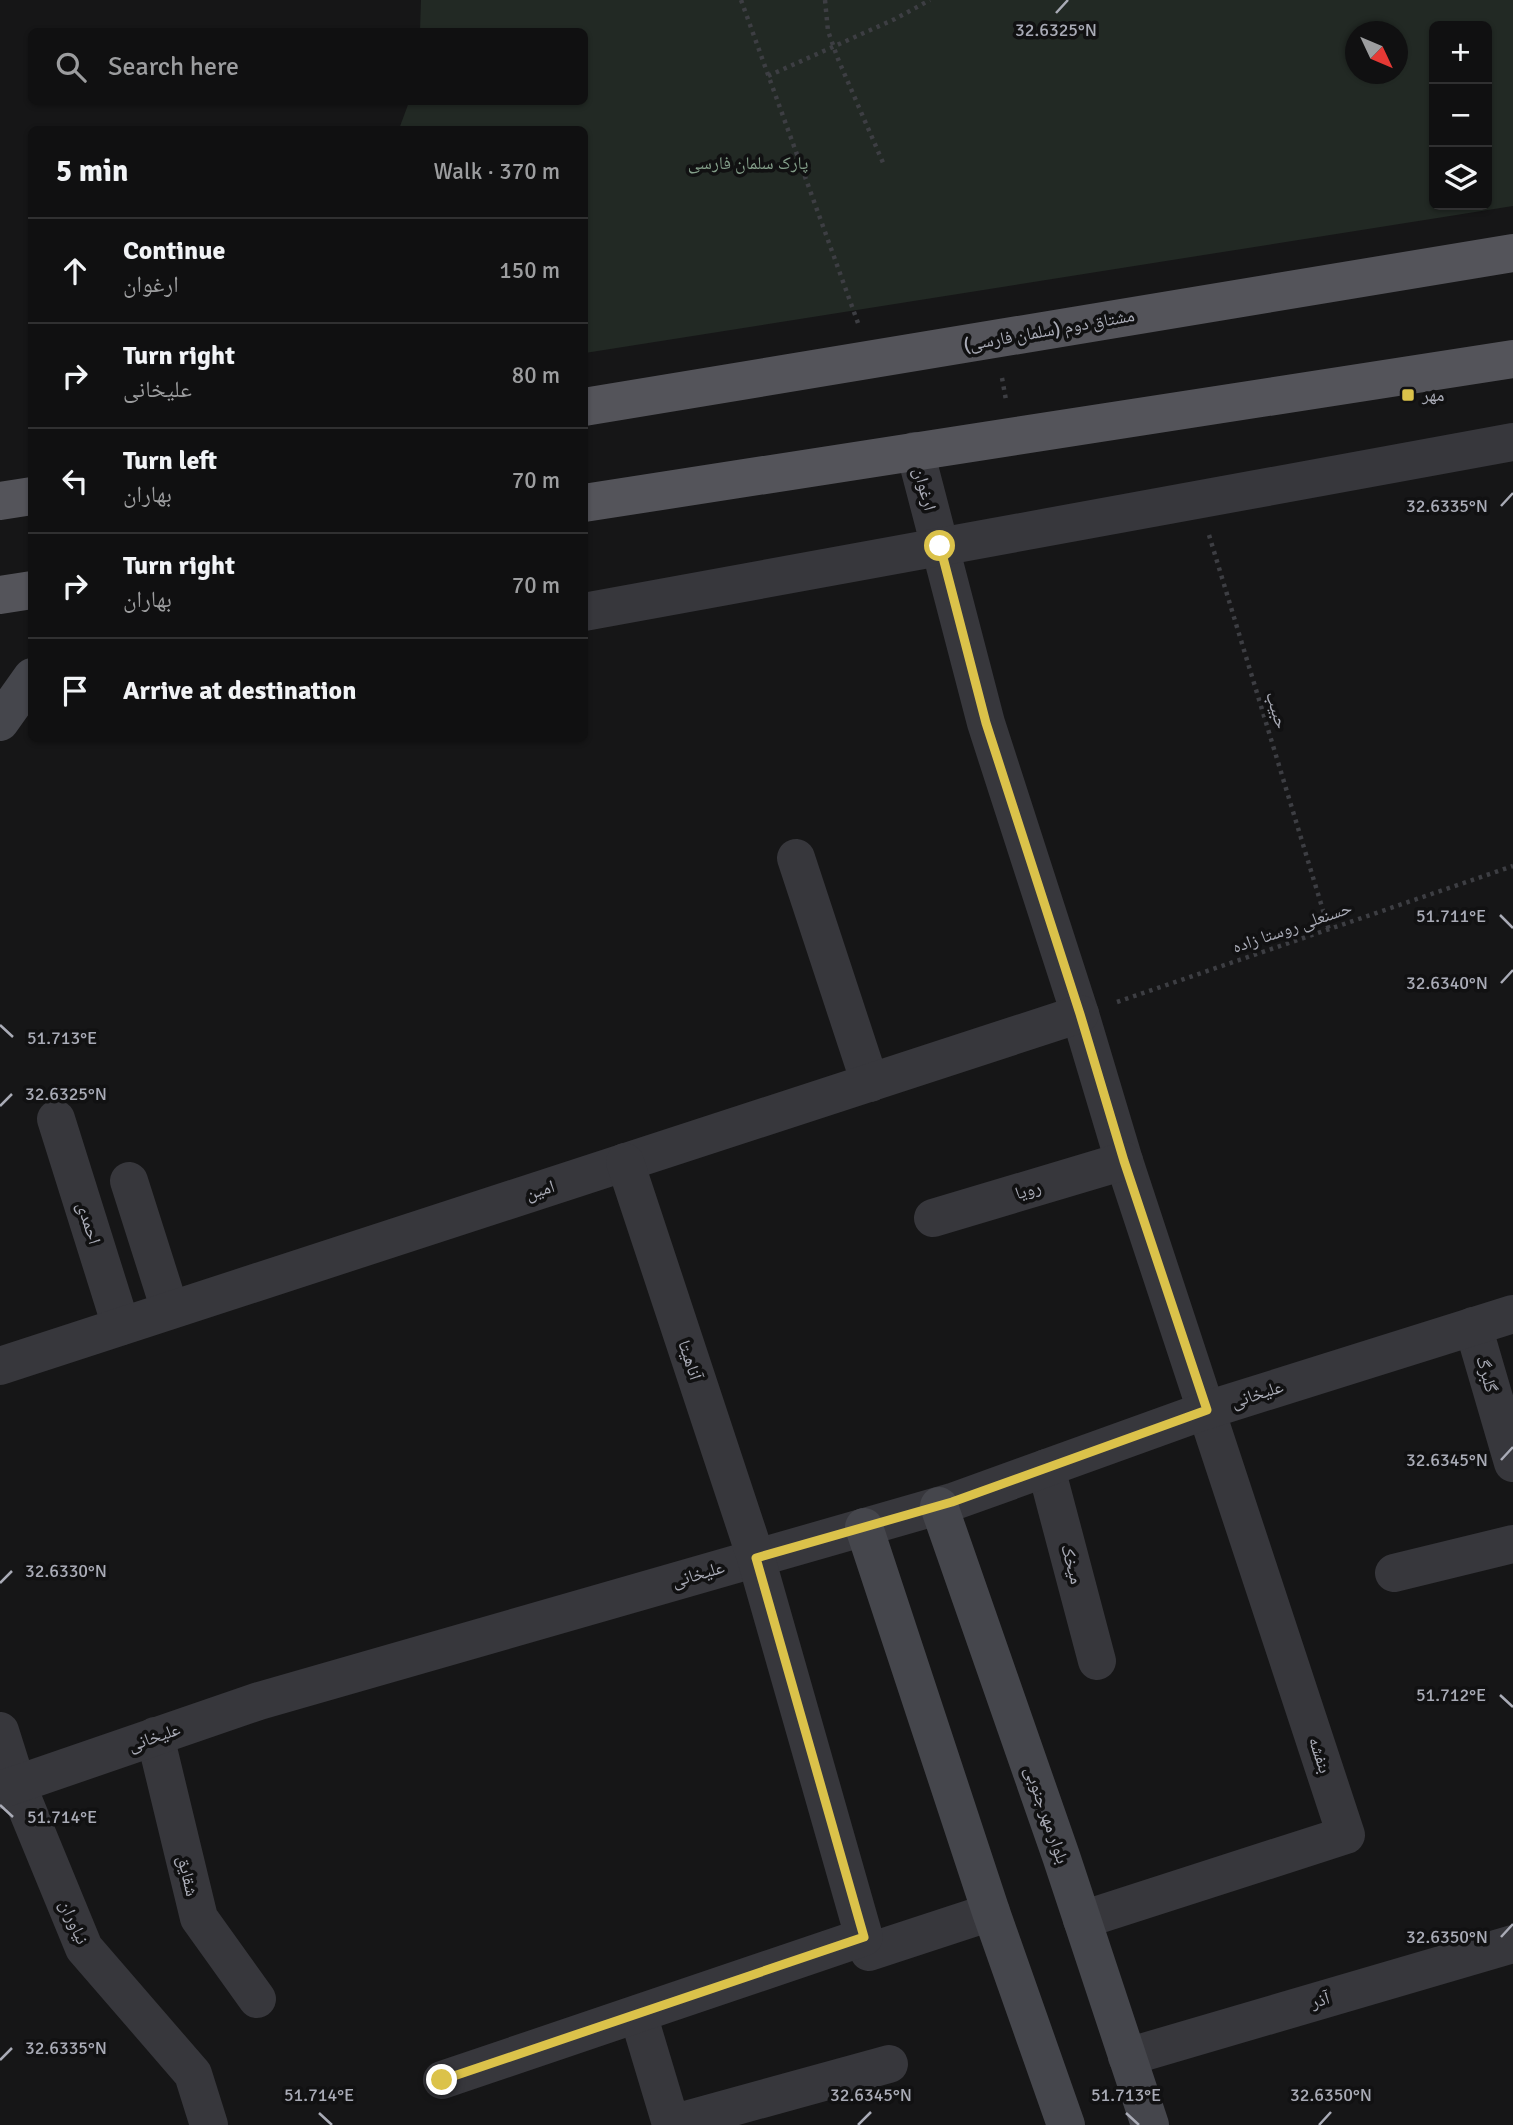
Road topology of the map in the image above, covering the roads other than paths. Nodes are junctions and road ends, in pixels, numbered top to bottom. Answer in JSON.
{"nodes":[{"id":1,"x":1513,"y":253,"type":"edge"},
{"id":2,"x":1513,"y":359,"type":"edge"},
{"id":3,"x":588,"y":406,"type":"edge"},
{"id":4,"x":1513,"y":442,"type":"edge"},
{"id":5,"x":915,"y":451,"type":"junction"},
{"id":6,"x":28,"y":497,"type":"edge"},
{"id":7,"x":0,"y":501,"type":"edge"},
{"id":8,"x":588,"y":502,"type":"edge"},
{"id":9,"x":940,"y":546,"type":"junction"},
{"id":10,"x":28,"y":591,"type":"edge"},
{"id":11,"x":0,"y":595,"type":"edge"},
{"id":12,"x":588,"y":611,"type":"edge"},
{"id":13,"x":28,"y":683,"type":"edge"},
{"id":14,"x":0,"y":722,"type":"edge"},
{"id":15,"x":796,"y":858,"type":"dead end"},
{"id":16,"x":1080,"y":1014,"type":"junction"},
{"id":17,"x":870,"y":1083,"type":"junction"},
{"id":18,"x":56,"y":1119,"type":"dead end"},
{"id":19,"x":1124,"y":1161,"type":"junction"},
{"id":20,"x":625,"y":1162,"type":"junction"},
{"id":21,"x":129,"y":1181,"type":"dead end"},
{"id":22,"x":933,"y":1218,"type":"dead end"},
{"id":23,"x":170,"y":1310,"type":"junction"},
{"id":24,"x":1513,"y":1314,"type":"edge"},
{"id":25,"x":121,"y":1326,"type":"junction"},
{"id":26,"x":1474,"y":1326,"type":"junction"},
{"id":27,"x":0,"y":1366,"type":"edge"},
{"id":28,"x":1207,"y":1410,"type":"junction"},
{"id":29,"x":1513,"y":1463,"type":"edge"},
{"id":30,"x":1046,"y":1468,"type":"junction"},
{"id":31,"x":939,"y":1506,"type":"junction"},
{"id":32,"x":864,"y":1527,"type":"junction"},
{"id":33,"x":1513,"y":1544,"type":"edge"},
{"id":34,"x":756,"y":1558,"type":"junction"},
{"id":35,"x":1394,"y":1573,"type":"dead end"},
{"id":36,"x":1097,"y":1661,"type":"dead end"},
{"id":37,"x":0,"y":1731,"type":"edge"},
{"id":38,"x":155,"y":1736,"type":"junction"},
{"id":39,"x":9,"y":1788,"type":"edge"},
{"id":40,"x":991,"y":1912,"type":"junction"},
{"id":41,"x":1082,"y":1920,"type":"junction"},
{"id":42,"x":864,"y":1937,"type":"junction"},
{"id":43,"x":1513,"y":1944,"type":"edge"},
{"id":44,"x":257,"y":2000,"type":"dead end"},
{"id":45,"x":638,"y":2014,"type":"junction"},
{"id":46,"x":1128,"y":2057,"type":"junction"},
{"id":47,"x":889,"y":2064,"type":"dead end"},
{"id":48,"x":442,"y":2080,"type":"dead end"},
{"id":49,"x":209,"y":2125,"type":"edge"},
{"id":50,"x":1066,"y":2125,"type":"edge"},
{"id":51,"x":1150,"y":2125,"type":"edge"}],
"edges":[{"from":1,"to":3,"type":"main road","name":"مشتاق دوم (سلمان فارسی)"},
{"from":2,"to":5,"type":"main road"},
{"from":4,"to":9,"type":"street"},
{"from":5,"to":8,"type":"main road"},
{"from":5,"to":9,"type":"street","name":"ارغوان"},
{"from":6,"to":7,"type":"main road"},
{"from":9,"to":12,"type":"street"},
{"from":9,"to":16,"type":"street","name":"ارغوان"},
{"from":10,"to":11,"type":"main road"},
{"from":13,"to":14,"type":"street"},
{"from":15,"to":17,"type":"street"},
{"from":16,"to":17,"type":"street","name":"امین"},
{"from":16,"to":19,"type":"street","name":"ارغوان"},
{"from":17,"to":20,"type":"street","name":"امین"},
{"from":18,"to":25,"type":"street","name":"احمدی"},
{"from":19,"to":22,"type":"street","name":"رویا"},
{"from":19,"to":28,"type":"street","name":"ارغوان"},
{"from":20,"to":23,"type":"street","name":"امین"},
{"from":20,"to":34,"type":"street","name":"آناهیتا"},
{"from":21,"to":23,"type":"street"},
{"from":23,"to":25,"type":"street","name":"امین"},
{"from":24,"to":26,"type":"street","name":"علیخانی"},
{"from":25,"to":27,"type":"street","name":"امین"},
{"from":26,"to":28,"type":"street","name":"علیخانی"},
{"from":26,"to":29,"type":"street","name":"گلبرگ"},
{"from":28,"to":30,"type":"street","name":"علیخانی"},
{"from":28,"to":41,"type":"street","name":"بنفشه"},
{"from":30,"to":31,"type":"street","name":"علیخانی"},
{"from":30,"to":36,"type":"street","name":"میخک"},
{"from":31,"to":32,"type":"street","name":"علیخانی"},
{"from":31,"to":41,"type":"street","name":"بلوار مهر جنوبی"},
{"from":32,"to":34,"type":"street","name":"علیخانی"},
{"from":32,"to":40,"type":"street"},
{"from":33,"to":35,"type":"street"},
{"from":34,"to":38,"type":"street","name":"علیخانی"},
{"from":34,"to":42,"type":"street","name":"آناهیتا"},
{"from":37,"to":39,"type":"street","name":"نیاوران"},
{"from":38,"to":39,"type":"street","name":"علیخانی"},
{"from":38,"to":44,"type":"street","name":"شقایق"},
{"from":39,"to":49,"type":"street","name":"نیاوران"},
{"from":40,"to":42,"type":"street"},
{"from":40,"to":50,"type":"street"},
{"from":41,"to":46,"type":"street","name":"بلوار مهر جنوبی"},
{"from":42,"to":45,"type":"street"},
{"from":43,"to":46,"type":"street","name":"آذر"},
{"from":45,"to":47,"type":"street"},
{"from":45,"to":48,"type":"street"},
{"from":46,"to":51,"type":"street","name":"بلوار مهر جنوبی"}]}
